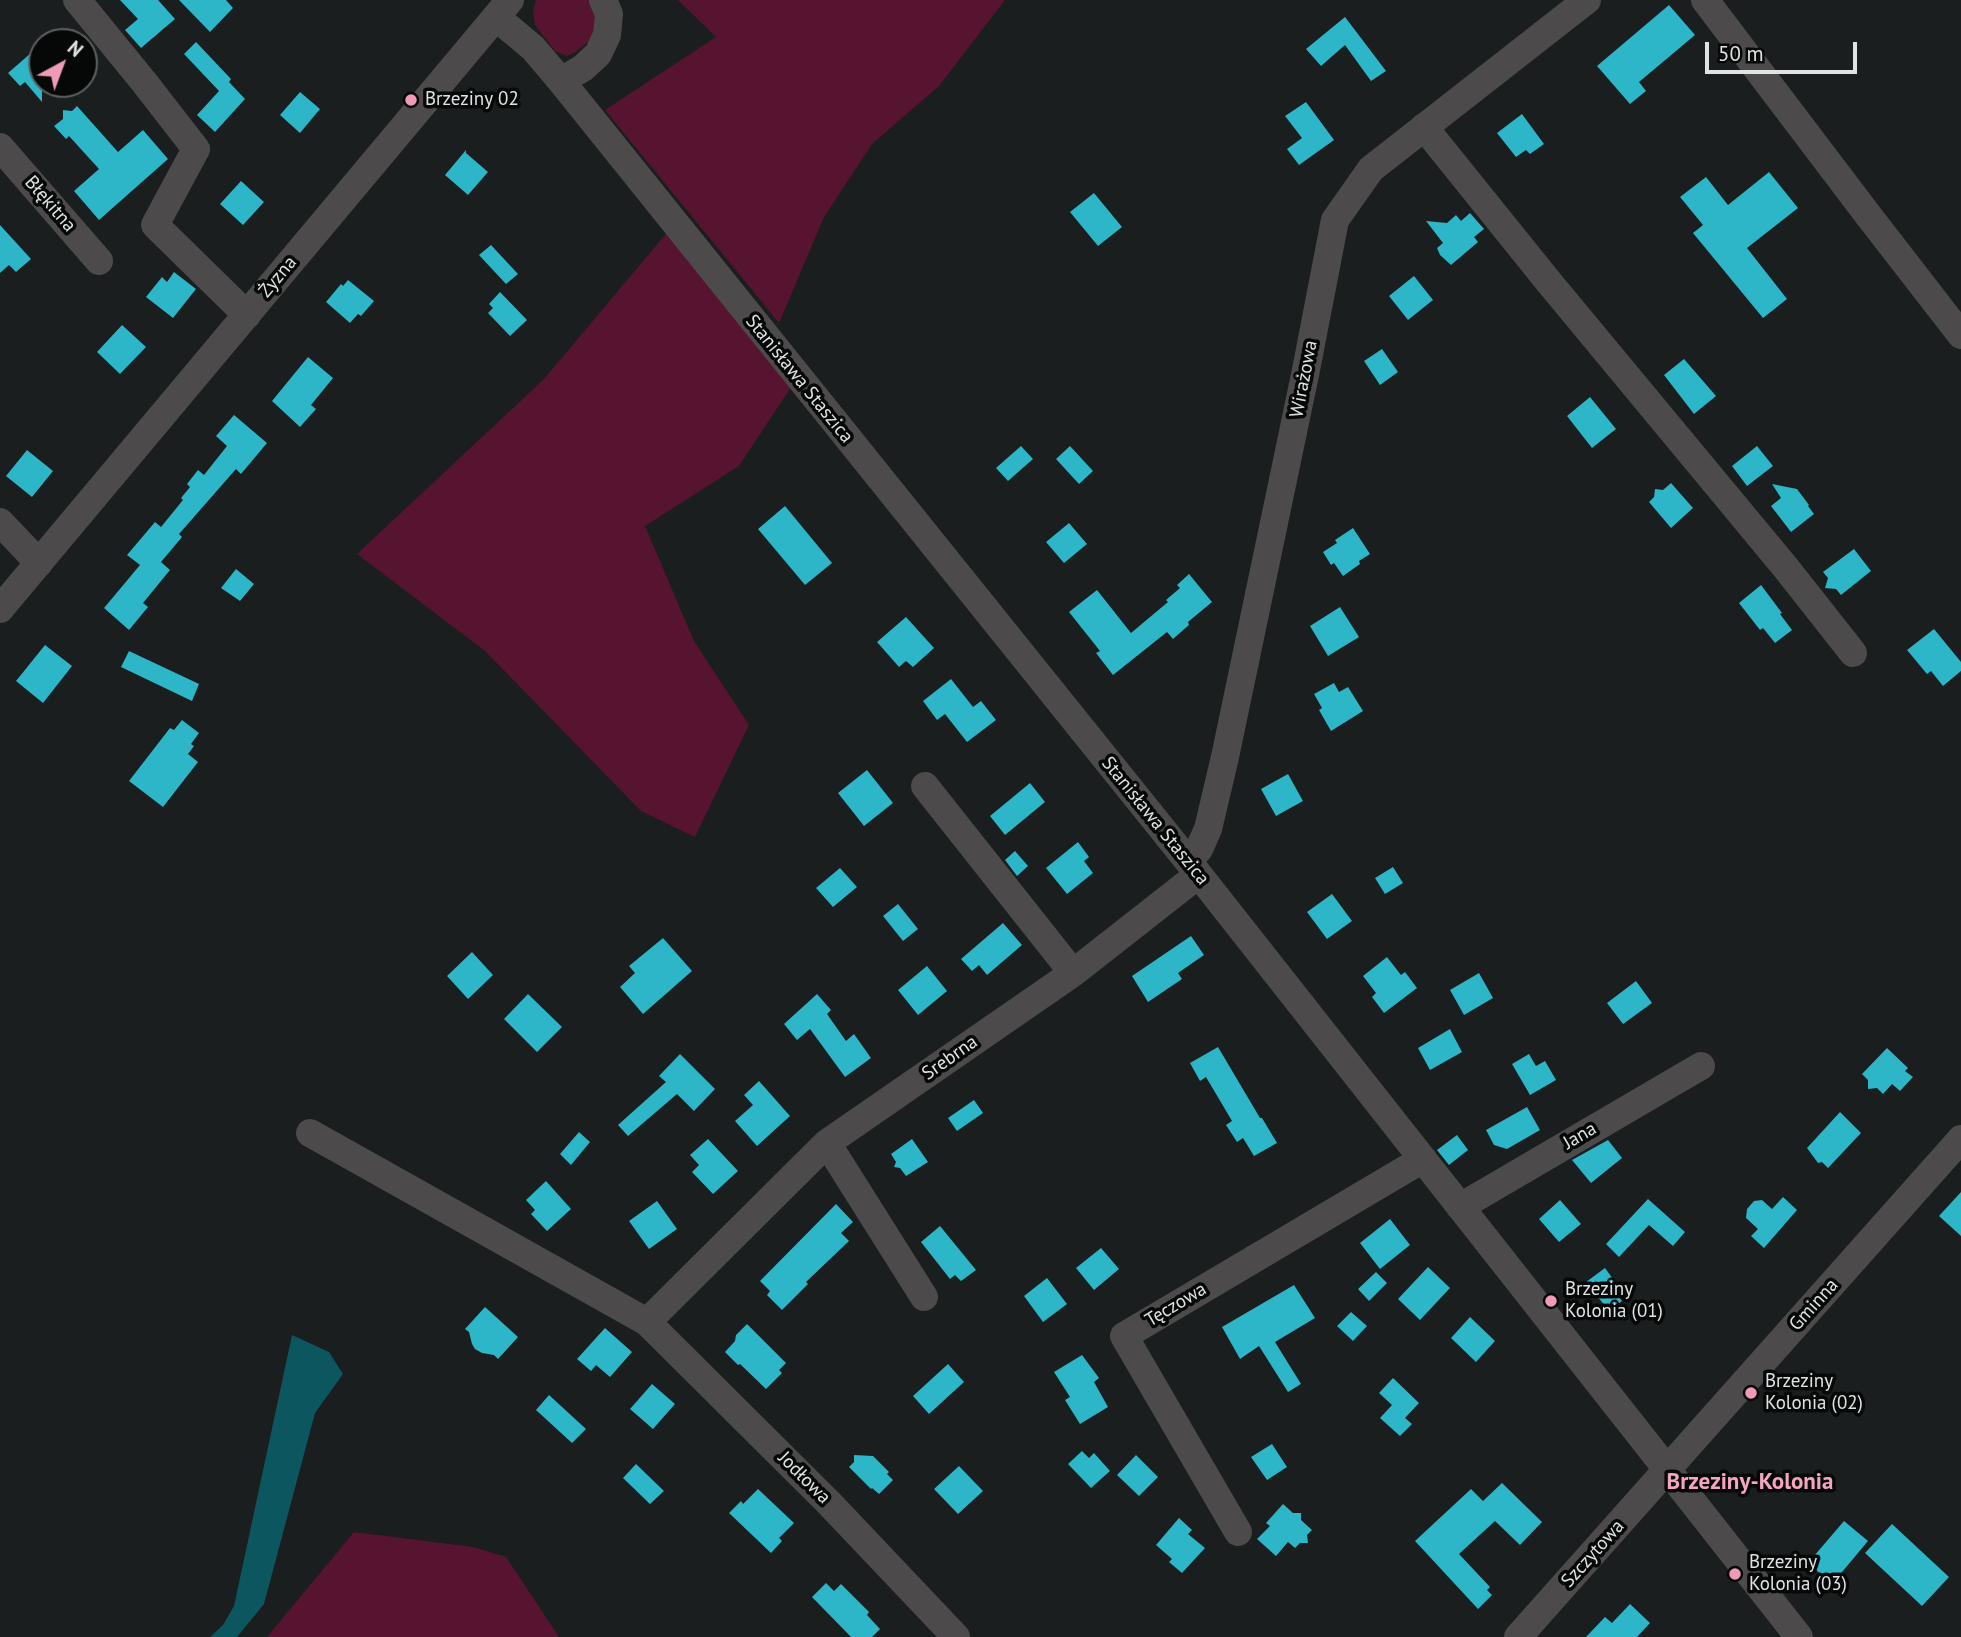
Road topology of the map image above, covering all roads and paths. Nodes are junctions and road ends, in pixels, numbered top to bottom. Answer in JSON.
{"nodes":[{"id":1,"x":77,"y":0,"type":"edge"},
{"id":2,"x":603,"y":0,"type":"edge"},
{"id":3,"x":1587,"y":0,"type":"edge"},
{"id":4,"x":1705,"y":0,"type":"edge"},
{"id":5,"x":503,"y":8,"type":"edge"},
{"id":6,"x":561,"y":81,"type":"junction"},
{"id":7,"x":1424,"y":127,"type":"junction"},
{"id":8,"x":0,"y":147,"type":"edge"},
{"id":9,"x":99,"y":261,"type":"dead end"},
{"id":10,"x":247,"y":314,"type":"junction"},
{"id":11,"x":1961,"y":335,"type":"edge"},
{"id":12,"x":0,"y":522,"type":"edge"},
{"id":13,"x":43,"y":559,"type":"junction"},
{"id":14,"x":0,"y":609,"type":"edge"},
{"id":15,"x":1853,"y":653,"type":"dead end"},
{"id":16,"x":925,"y":786,"type":"dead end"},
{"id":17,"x":1193,"y":868,"type":"junction"},
{"id":18,"x":1073,"y":973,"type":"junction"},
{"id":19,"x":1701,"y":1066,"type":"dead end"},
{"id":20,"x":310,"y":1133,"type":"dead end"},
{"id":21,"x":1961,"y":1139,"type":"edge"},
{"id":22,"x":827,"y":1143,"type":"junction"},
{"id":23,"x":1423,"y":1159,"type":"junction"},
{"id":24,"x":1460,"y":1207,"type":"junction"},
{"id":25,"x":925,"y":1297,"type":"dead end"},
{"id":26,"x":647,"y":1322,"type":"junction"},
{"id":27,"x":1667,"y":1470,"type":"junction"},
{"id":28,"x":1238,"y":1532,"type":"dead end"},
{"id":29,"x":956,"y":1637,"type":"edge"},
{"id":30,"x":1518,"y":1637,"type":"edge"},
{"id":31,"x":1800,"y":1637,"type":"edge"}],
"edges":[{"from":1,"to":10,"type":"street"},
{"from":2,"to":6,"type":"street"},
{"from":3,"to":7,"type":"street","name":"Wirażowa"},
{"from":4,"to":11,"type":"street"},
{"from":5,"to":6,"type":"street","name":"Stanisława Staszica"},
{"from":5,"to":10,"type":"street","name":"Żyzna"},
{"from":6,"to":17,"type":"street","name":"Stanisława Staszica"},
{"from":7,"to":15,"type":"street"},
{"from":7,"to":17,"type":"street","name":"Wirażowa"},
{"from":8,"to":9,"type":"street","name":"Błękitna"},
{"from":10,"to":13,"type":"street","name":"Żyzna"},
{"from":12,"to":13,"type":"street"},
{"from":13,"to":14,"type":"street","name":"Żyzna"},
{"from":16,"to":18,"type":"street"},
{"from":17,"to":18,"type":"street","name":"Srebrna"},
{"from":17,"to":23,"type":"street","name":"Stanisława Staszica"},
{"from":18,"to":22,"type":"street","name":"Srebrna"},
{"from":19,"to":24,"type":"street","name":"Jana"},
{"from":20,"to":26,"type":"street","name":"Jodłowa"},
{"from":21,"to":27,"type":"street","name":"Gminna"},
{"from":22,"to":25,"type":"street"},
{"from":22,"to":26,"type":"street","name":"Srebrna"},
{"from":23,"to":24,"type":"street","name":"Stanisława Staszica"},
{"from":23,"to":28,"type":"street","name":"Tęczowa"},
{"from":24,"to":27,"type":"street","name":"Stanisława Staszica"},
{"from":26,"to":29,"type":"street","name":"Jodłowa"},
{"from":27,"to":30,"type":"street","name":"Szczytowa"},
{"from":27,"to":31,"type":"street","name":"Stanisława Staszica"}]}
